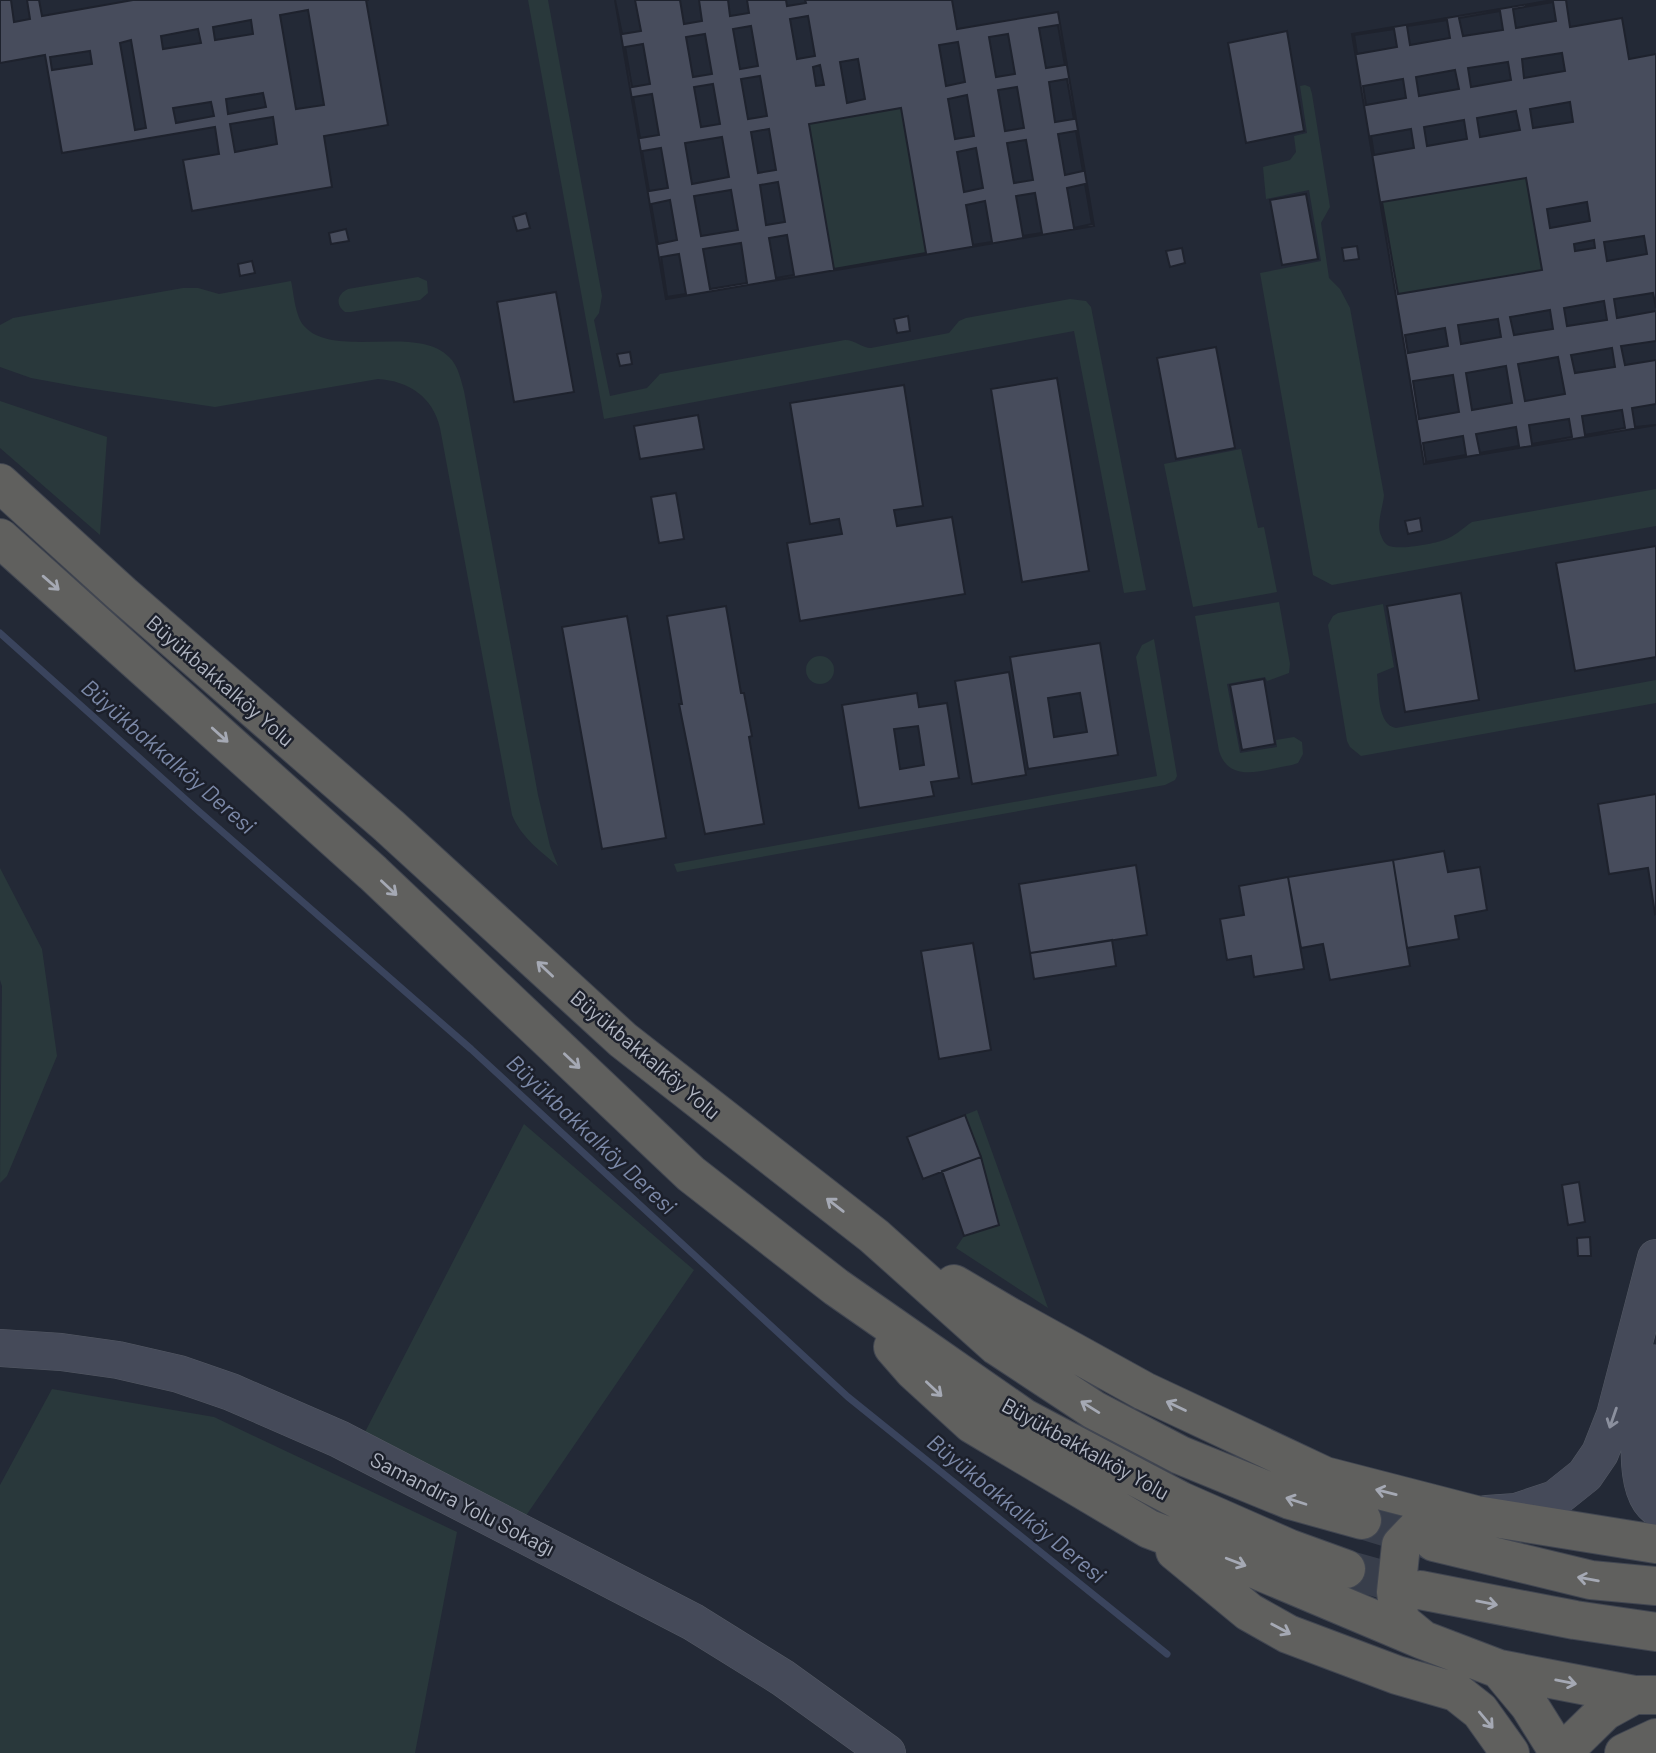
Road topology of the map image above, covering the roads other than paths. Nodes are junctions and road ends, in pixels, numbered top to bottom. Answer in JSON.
{"nodes":[{"id":1,"x":0,"y":483,"type":"edge"},
{"id":2,"x":0,"y":538,"type":"edge"},
{"id":3,"x":874,"y":1236,"type":"junction"},
{"id":4,"x":1656,"y":1258,"type":"edge"},
{"id":5,"x":836,"y":1287,"type":"junction"},
{"id":6,"x":1656,"y":1337,"type":"edge"},
{"id":7,"x":0,"y":1348,"type":"edge"},
{"id":8,"x":1656,"y":1507,"type":"edge"},
{"id":9,"x":1476,"y":1515,"type":"junction"},
{"id":10,"x":1362,"y":1520,"type":"tunnel mouth"},
{"id":11,"x":1149,"y":1529,"type":"junction"},
{"id":12,"x":1434,"y":1542,"type":"tunnel mouth"},
{"id":13,"x":1656,"y":1544,"type":"edge"},
{"id":14,"x":1346,"y":1569,"type":"tunnel mouth"},
{"id":15,"x":1656,"y":1586,"type":"edge"},
{"id":16,"x":1420,"y":1590,"type":"tunnel mouth"},
{"id":17,"x":1656,"y":1632,"type":"edge"},
{"id":18,"x":1423,"y":1640,"type":"junction"},
{"id":19,"x":1499,"y":1669,"type":"junction"},
{"id":20,"x":1645,"y":1695,"type":"edge"},
{"id":21,"x":1656,"y":1738,"type":"edge"},
{"id":22,"x":887,"y":1753,"type":"edge"},
{"id":23,"x":1510,"y":1753,"type":"edge"},
{"id":24,"x":1561,"y":1753,"type":"edge"},
{"id":25,"x":1624,"y":1753,"type":"edge"}],
"edges":[{"from":3,"to":1,"type":"highway","name":"Büyükbakkalköy Yolu","one_way":true},
{"from":2,"to":5,"type":"highway","name":"Büyükbakkalköy Yolu","one_way":true},
{"from":9,"to":3,"type":"highway","one_way":true},
{"from":10,"to":3,"type":"highway","name":"Büyükbakkalköy Yolu","one_way":true},
{"from":4,"to":9,"type":"main road","one_way":true},
{"from":5,"to":11,"type":"highway","one_way":true},
{"from":5,"to":14,"type":"highway","name":"Büyükbakkalköy Yolu"},
{"from":6,"to":8,"type":"main road"},
{"from":7,"to":22,"type":"main road","name":"Samandıra Yolu Sokağı"},
{"from":9,"to":13,"type":"highway"},
{"from":9,"to":18,"type":"highway"},
{"from":11,"to":18,"type":"highway","one_way":true},
{"from":11,"to":23,"type":"highway","one_way":true},
{"from":15,"to":12,"type":"highway","one_way":true},
{"from":16,"to":17,"type":"highway","one_way":true},
{"from":18,"to":19,"type":"highway"},
{"from":19,"to":20,"type":"highway","one_way":true},
{"from":19,"to":24,"type":"highway"},
{"from":20,"to":24,"type":"highway"},
{"from":21,"to":25,"type":"highway"}]}
